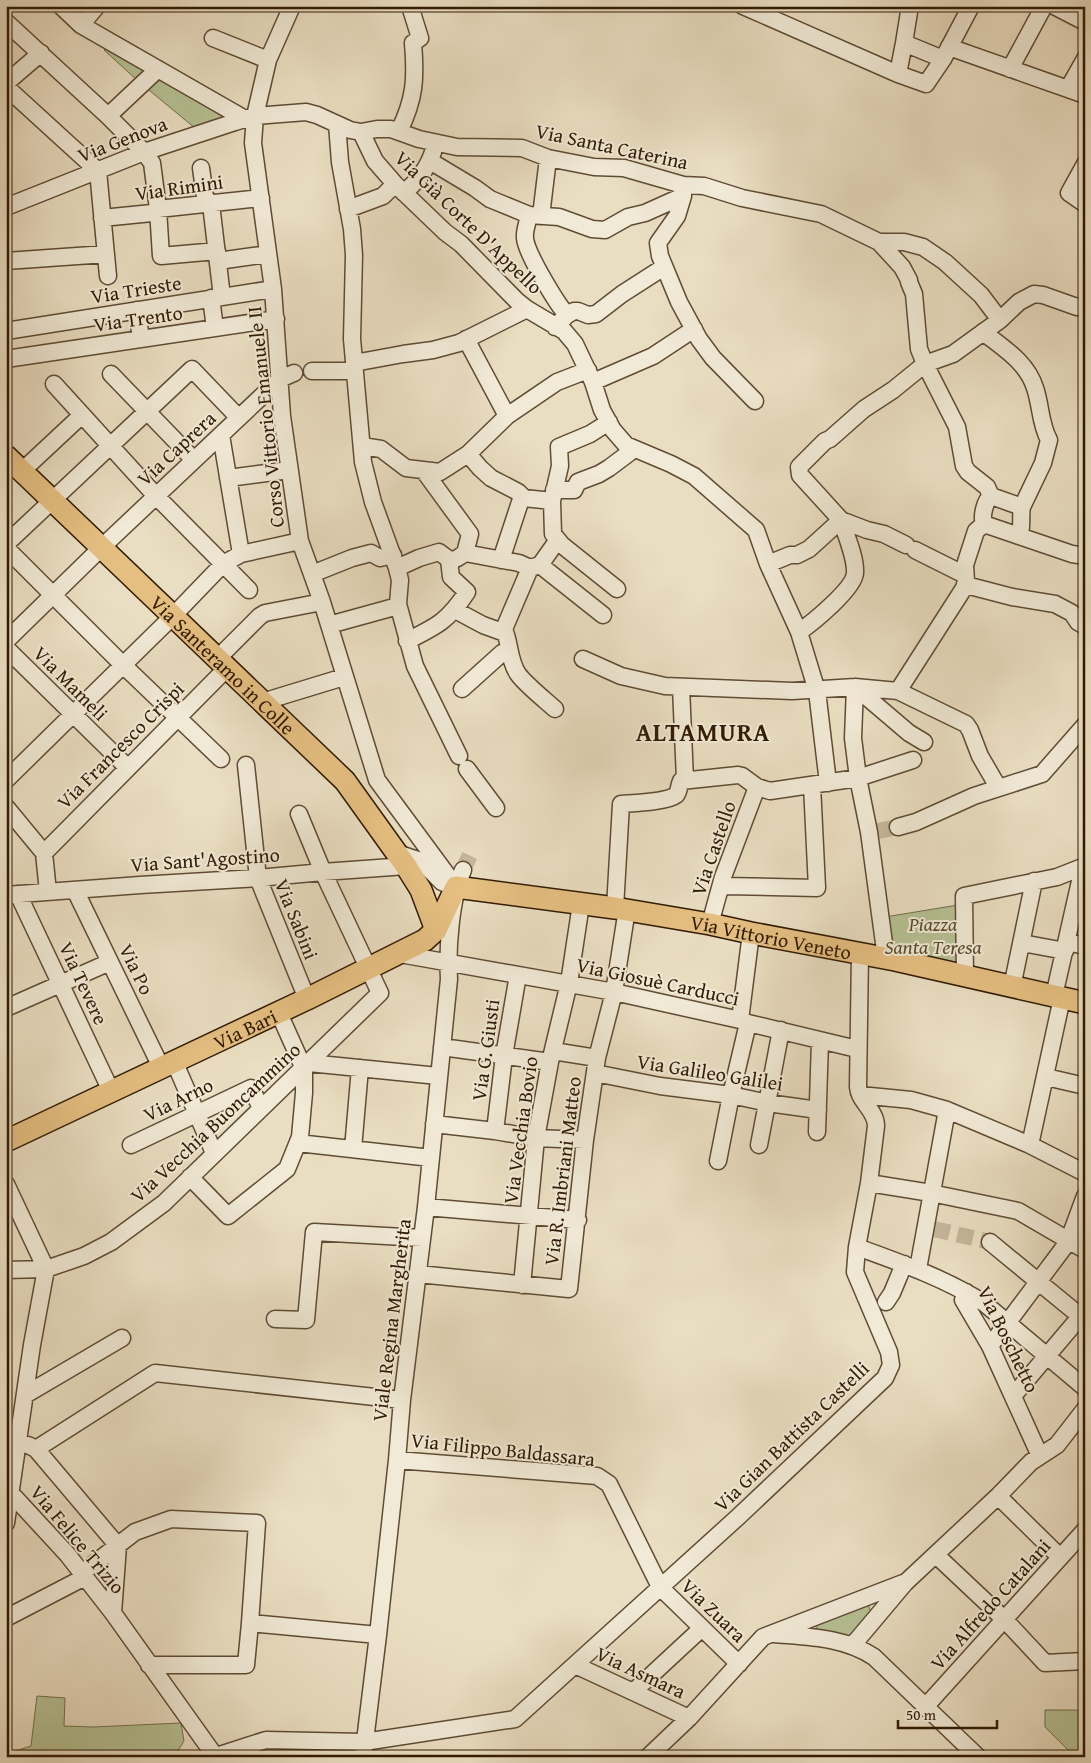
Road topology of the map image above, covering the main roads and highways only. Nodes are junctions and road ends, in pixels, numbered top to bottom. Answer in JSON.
{"nodes":[{"id":1,"x":6,"y":456,"type":"edge"},
{"id":2,"x":459,"y":878,"type":"joint"},
{"id":3,"x":436,"y":930,"type":"junction"},
{"id":4,"x":1085,"y":1003,"type":"edge"},
{"id":5,"x":6,"y":1141,"type":"edge"}],
"edges":[{"from":1,"to":3,"type":"main road","name":"Via Santeramo in Colle"},
{"from":2,"to":3,"type":"main road","name":"Via Bari"},
{"from":2,"to":4,"type":"main road","name":"Via Vittorio Veneto"},
{"from":3,"to":5,"type":"main road","name":"Via Bari"}]}
